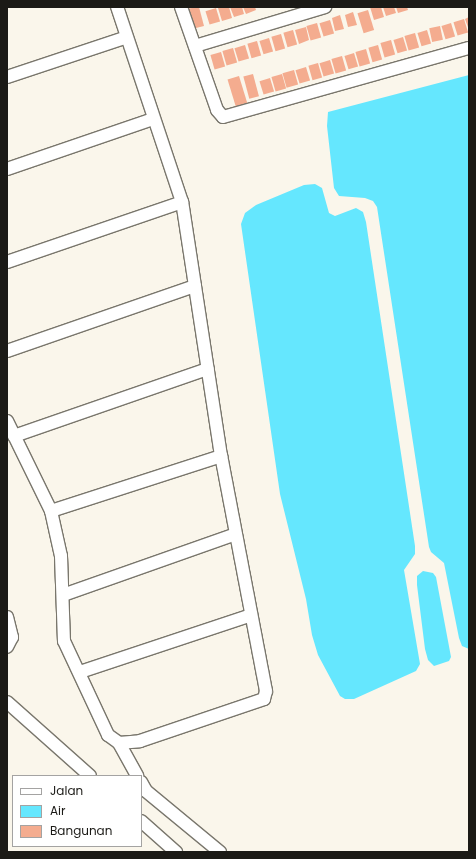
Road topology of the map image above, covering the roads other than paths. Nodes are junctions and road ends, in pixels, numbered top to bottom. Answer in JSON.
{"nodes":[{"id":1,"x":117,"y":7,"type":"edge"},
{"id":2,"x":181,"y":7,"type":"edge"},
{"id":3,"x":325,"y":7,"type":"edge"},
{"id":4,"x":127,"y":37,"type":"junction"},
{"id":5,"x":194,"y":46,"type":"junction"},
{"id":6,"x":469,"y":48,"type":"edge"},
{"id":7,"x":7,"y":77,"type":"edge"},
{"id":8,"x":153,"y":118,"type":"junction"},
{"id":9,"x":7,"y":169,"type":"edge"},
{"id":10,"x":182,"y":202,"type":"junction"},
{"id":11,"x":7,"y":262,"type":"edge"},
{"id":12,"x":195,"y":286,"type":"junction"},
{"id":13,"x":7,"y":350,"type":"edge"},
{"id":14,"x":208,"y":369,"type":"junction"},
{"id":15,"x":7,"y":421,"type":"edge"},
{"id":16,"x":14,"y":436,"type":"junction"},
{"id":17,"x":221,"y":456,"type":"junction"},
{"id":18,"x":51,"y":511,"type":"junction"},
{"id":19,"x":236,"y":534,"type":"junction"},
{"id":20,"x":63,"y":595,"type":"junction"},
{"id":21,"x":251,"y":615,"type":"junction"},
{"id":22,"x":7,"y":617,"type":"edge"},
{"id":23,"x":7,"y":647,"type":"edge"},
{"id":24,"x":80,"y":672,"type":"junction"},
{"id":25,"x":7,"y":702,"type":"edge"},
{"id":26,"x":119,"y":743,"type":"junction"},
{"id":27,"x":89,"y":775,"type":"edge"},
{"id":28,"x":137,"y":775,"type":"edge"},
{"id":29,"x":142,"y":784,"type":"edge"},
{"id":30,"x":142,"y":822,"type":"edge"},
{"id":31,"x":176,"y":852,"type":"edge"},
{"id":32,"x":220,"y":852,"type":"edge"}],
"edges":[{"from":1,"to":4,"type":"street"},
{"from":2,"to":5,"type":"street"},
{"from":3,"to":5,"type":"street"},
{"from":4,"to":7,"type":"street"},
{"from":4,"to":8,"type":"street"},
{"from":5,"to":6,"type":"street"},
{"from":8,"to":9,"type":"street"},
{"from":8,"to":10,"type":"street"},
{"from":10,"to":11,"type":"street"},
{"from":10,"to":12,"type":"street"},
{"from":12,"to":13,"type":"street"},
{"from":12,"to":14,"type":"street"},
{"from":14,"to":16,"type":"street"},
{"from":14,"to":17,"type":"street"},
{"from":15,"to":16,"type":"street"},
{"from":16,"to":18,"type":"street"},
{"from":17,"to":18,"type":"street"},
{"from":17,"to":19,"type":"street"},
{"from":18,"to":20,"type":"street"},
{"from":19,"to":20,"type":"street"},
{"from":19,"to":21,"type":"street"},
{"from":20,"to":24,"type":"street"},
{"from":21,"to":24,"type":"street"},
{"from":21,"to":26,"type":"street"},
{"from":22,"to":23,"type":"street"},
{"from":24,"to":26,"type":"street"},
{"from":25,"to":27,"type":"street"},
{"from":26,"to":28,"type":"street"},
{"from":29,"to":32,"type":"street"},
{"from":30,"to":31,"type":"street"}]}
